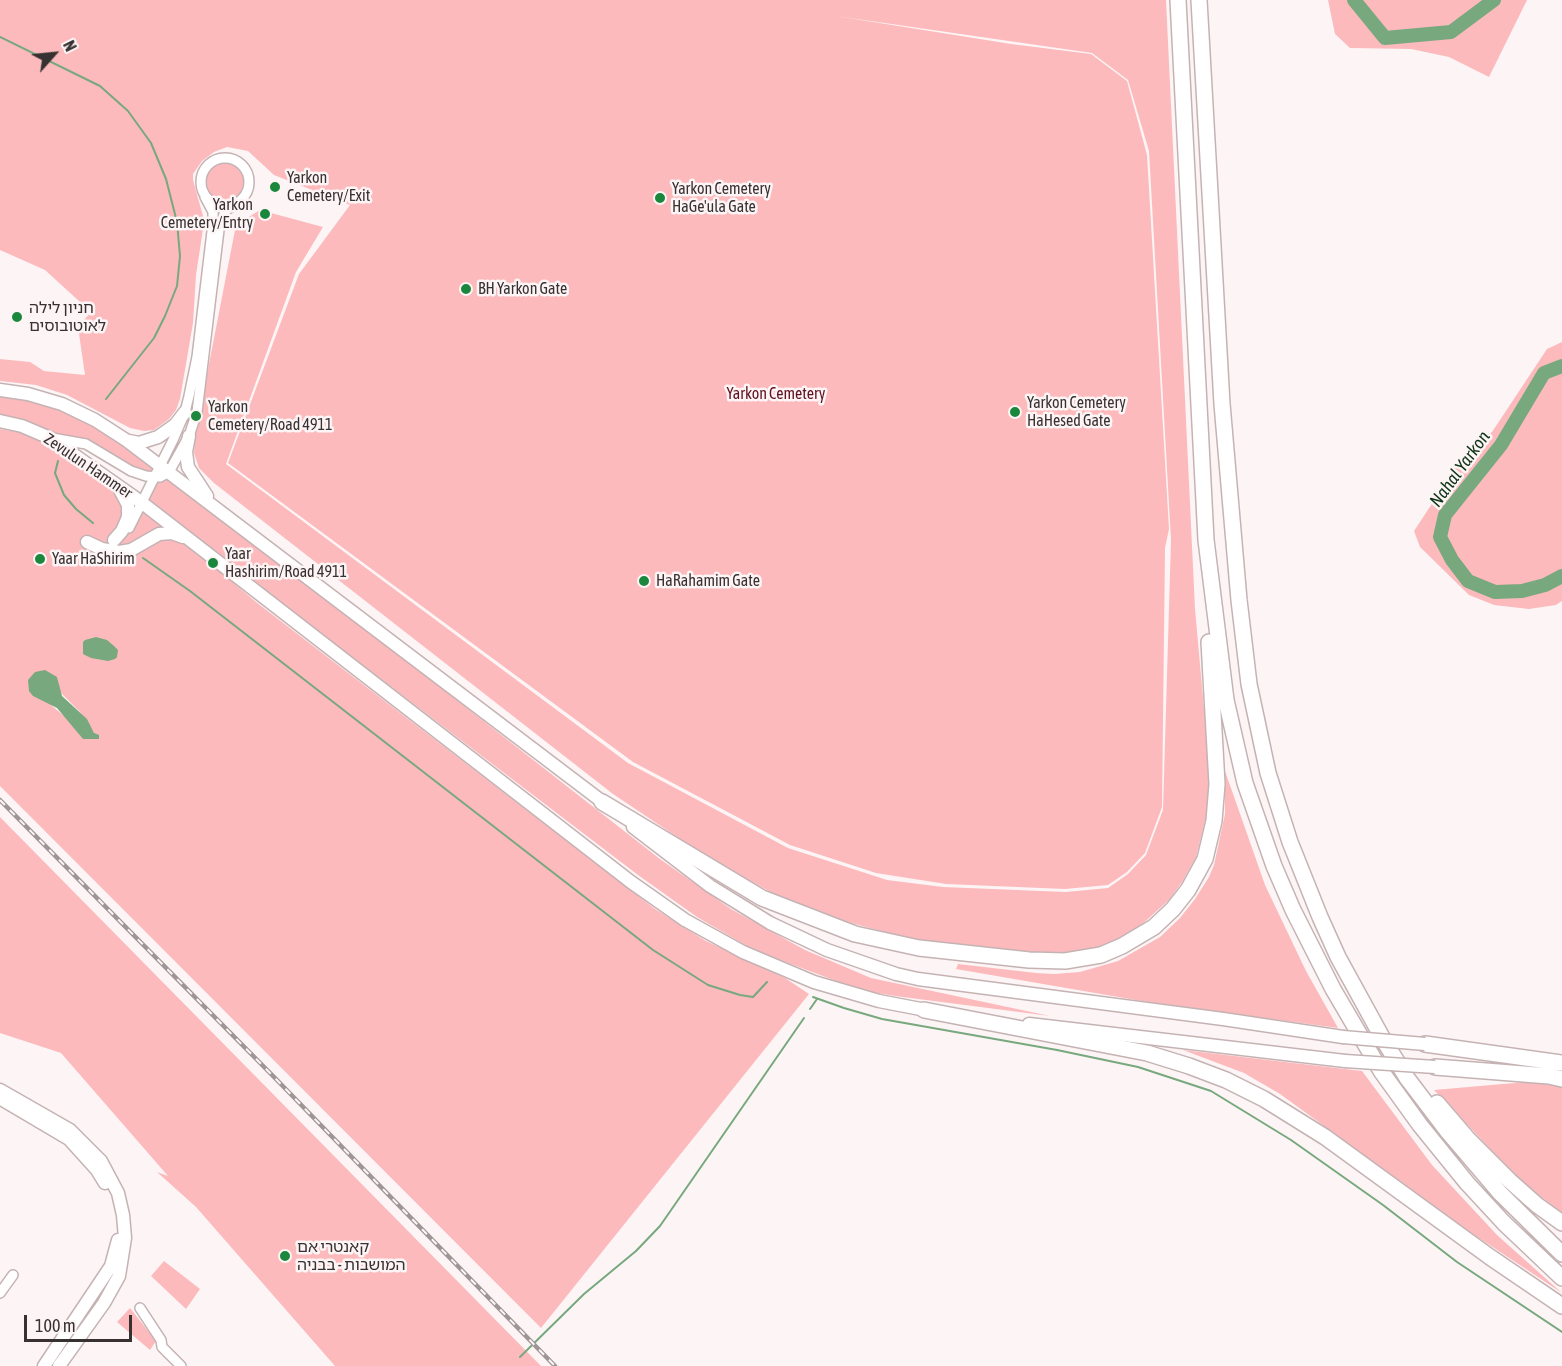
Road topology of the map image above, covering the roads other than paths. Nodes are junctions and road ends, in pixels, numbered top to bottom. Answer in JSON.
{"nodes":[{"id":1,"x":1178,"y":0,"type":"edge"},
{"id":2,"x":1199,"y":0,"type":"edge"},
{"id":3,"x":205,"y":197,"type":"junction"},
{"id":4,"x":234,"y":205,"type":"junction"},
{"id":5,"x":0,"y":390,"type":"edge"},
{"id":6,"x":185,"y":412,"type":"junction"},
{"id":7,"x":0,"y":421,"type":"edge"},
{"id":8,"x":189,"y":436,"type":"junction"},
{"id":9,"x":50,"y":438,"type":"junction"},
{"id":10,"x":126,"y":440,"type":"junction"},
{"id":11,"x":162,"y":472,"type":"junction"},
{"id":12,"x":111,"y":480,"type":"junction"},
{"id":13,"x":141,"y":502,"type":"junction"},
{"id":14,"x":224,"y":514,"type":"junction"},
{"id":15,"x":114,"y":540,"type":"junction"},
{"id":16,"x":1206,"y":540,"type":"junction"},
{"id":17,"x":87,"y":542,"type":"joint"},
{"id":18,"x":194,"y":543,"type":"junction"},
{"id":19,"x":602,"y":802,"type":"junction"},
{"id":20,"x":924,"y":1010,"type":"junction"},
{"id":21,"x":1379,"y":1031,"type":"junction"},
{"id":22,"x":1425,"y":1044,"type":"joint"},
{"id":23,"x":1562,"y":1062,"type":"edge"},
{"id":24,"x":1435,"y":1067,"type":"joint"},
{"id":25,"x":1562,"y":1079,"type":"edge"},
{"id":26,"x":0,"y":1090,"type":"edge"},
{"id":27,"x":0,"y":1098,"type":"edge"},
{"id":28,"x":70,"y":1134,"type":"junction"},
{"id":29,"x":1562,"y":1223,"type":"edge"},
{"id":30,"x":1562,"y":1254,"type":"edge"},
{"id":31,"x":13,"y":1275,"type":"dead end"},
{"id":32,"x":1562,"y":1278,"type":"edge"},
{"id":33,"x":0,"y":1293,"type":"edge"},
{"id":34,"x":1562,"y":1306,"type":"edge"},
{"id":35,"x":140,"y":1308,"type":"dead end"},
{"id":36,"x":44,"y":1366,"type":"edge"},
{"id":37,"x":59,"y":1366,"type":"edge"},
{"id":38,"x":182,"y":1366,"type":"edge"}],
"edges":[{"from":1,"to":16,"type":"highway"},
{"from":2,"to":21,"type":"highway"},
{"from":3,"to":4,"type":"street"},
{"from":3,"to":4,"type":"street"},
{"from":3,"to":6,"type":"street"},
{"from":4,"to":8,"type":"street"},
{"from":5,"to":10,"type":"main road"},
{"from":6,"to":10,"type":"main road"},
{"from":6,"to":11,"type":"street"},
{"from":7,"to":9,"type":"main road","name":"Zevulun Hammer"},
{"from":8,"to":11,"type":"street"},
{"from":8,"to":14,"type":"main road"},
{"from":9,"to":11,"type":"street"},
{"from":9,"to":12,"type":"main road","name":"Zevulun Hammer"},
{"from":10,"to":11,"type":"main road"},
{"from":11,"to":13,"type":"street"},
{"from":11,"to":14,"type":"main road"},
{"from":12,"to":13,"type":"main road","name":"Zevulun Hammer"},
{"from":12,"to":15,"type":"main road"},
{"from":13,"to":15,"type":"street"},
{"from":13,"to":18,"type":"main road","name":"Zevulun Hammer"},
{"from":14,"to":19,"type":"main road"},
{"from":15,"to":17,"type":"street"},
{"from":16,"to":19,"type":"highway"},
{"from":16,"to":32,"type":"highway"},
{"from":17,"to":18,"type":"main road"},
{"from":18,"to":20,"type":"main road","name":"Zevulun Hammer"},
{"from":19,"to":22,"type":"main road","bridge":true},
{"from":20,"to":24,"type":"main road","name":"Zevulun Hammer","bridge":true},
{"from":20,"to":34,"type":"highway"},
{"from":21,"to":29,"type":"highway"},
{"from":21,"to":30,"type":"highway"},
{"from":22,"to":23,"type":"highway"},
{"from":24,"to":25,"type":"highway"},
{"from":26,"to":28,"type":"main road"},
{"from":27,"to":28,"type":"main road"},
{"from":28,"to":36,"type":"main road"},
{"from":28,"to":37,"type":"main road"},
{"from":31,"to":33,"type":"street"},
{"from":35,"to":38,"type":"street"}]}
